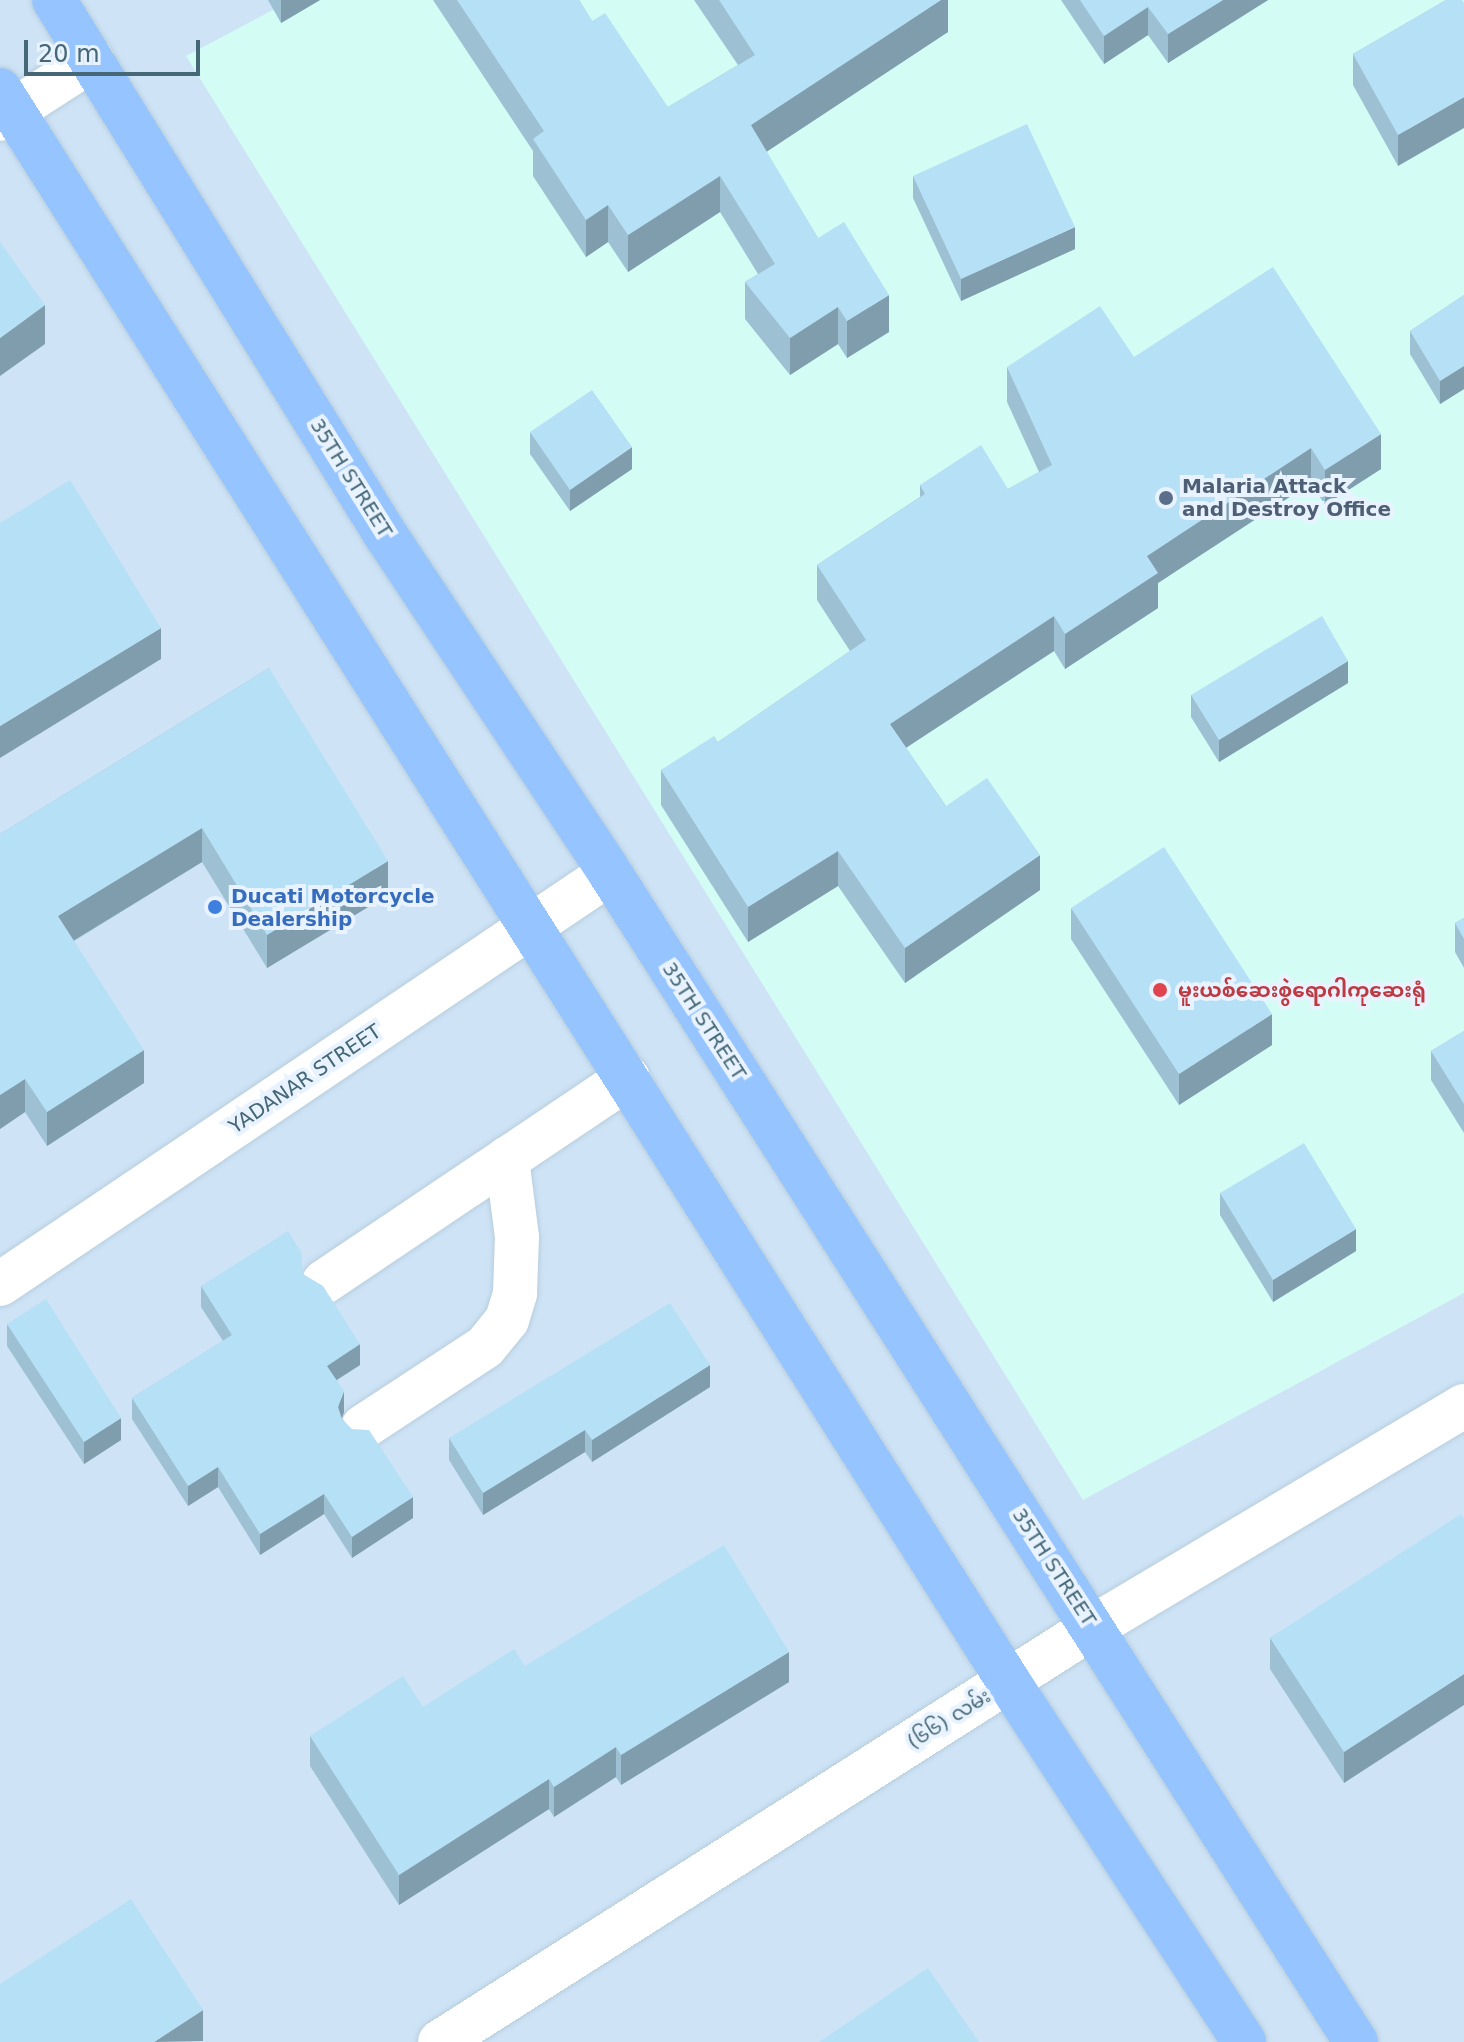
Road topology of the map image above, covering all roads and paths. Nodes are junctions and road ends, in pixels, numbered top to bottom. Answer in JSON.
{"nodes":[{"id":1,"x":54,"y":0,"type":"edge"},
{"id":2,"x":92,"y":60,"type":"junction"},
{"id":3,"x":4,"y":106,"type":"edge"},
{"id":4,"x":610,"y":873,"type":"junction"},
{"id":5,"x":532,"y":926,"type":"junction"},
{"id":6,"x":628,"y":1078,"type":"junction"},
{"id":7,"x":507,"y":1159,"type":"junction"},
{"id":8,"x":324,"y":1282,"type":"edge"},
{"id":9,"x":0,"y":1284,"type":"edge"},
{"id":10,"x":1464,"y":1406,"type":"edge"},
{"id":11,"x":363,"y":1427,"type":"edge"},
{"id":12,"x":1093,"y":1627,"type":"junction"},
{"id":13,"x":1008,"y":1681,"type":"junction"},
{"id":14,"x":440,"y":2042,"type":"edge"},
{"id":15,"x":1244,"y":2042,"type":"edge"},
{"id":16,"x":1356,"y":2042,"type":"edge"}],
"edges":[{"from":1,"to":2,"type":"main road","name":"35TH STREET"},
{"from":2,"to":3,"type":"street"},
{"from":2,"to":4,"type":"main road","name":"35TH STREET"},
{"from":3,"to":5,"type":"main road"},
{"from":4,"to":5,"type":"street","name":"YADANAR STREET"},
{"from":4,"to":12,"type":"main road","name":"35TH STREET"},
{"from":5,"to":6,"type":"main road"},
{"from":5,"to":9,"type":"street","name":"YADANAR STREET"},
{"from":6,"to":7,"type":"street"},
{"from":6,"to":13,"type":"main road"},
{"from":7,"to":8,"type":"street"},
{"from":7,"to":11,"type":"street"},
{"from":10,"to":12,"type":"street","name":"(၆၆) လမ်း"},
{"from":12,"to":13,"type":"street","name":"(၆၆) လမ်း"},
{"from":12,"to":16,"type":"main road","name":"35TH STREET"},
{"from":13,"to":14,"type":"street","name":"(၆၆) လမ်း"},
{"from":13,"to":15,"type":"main road"}]}
